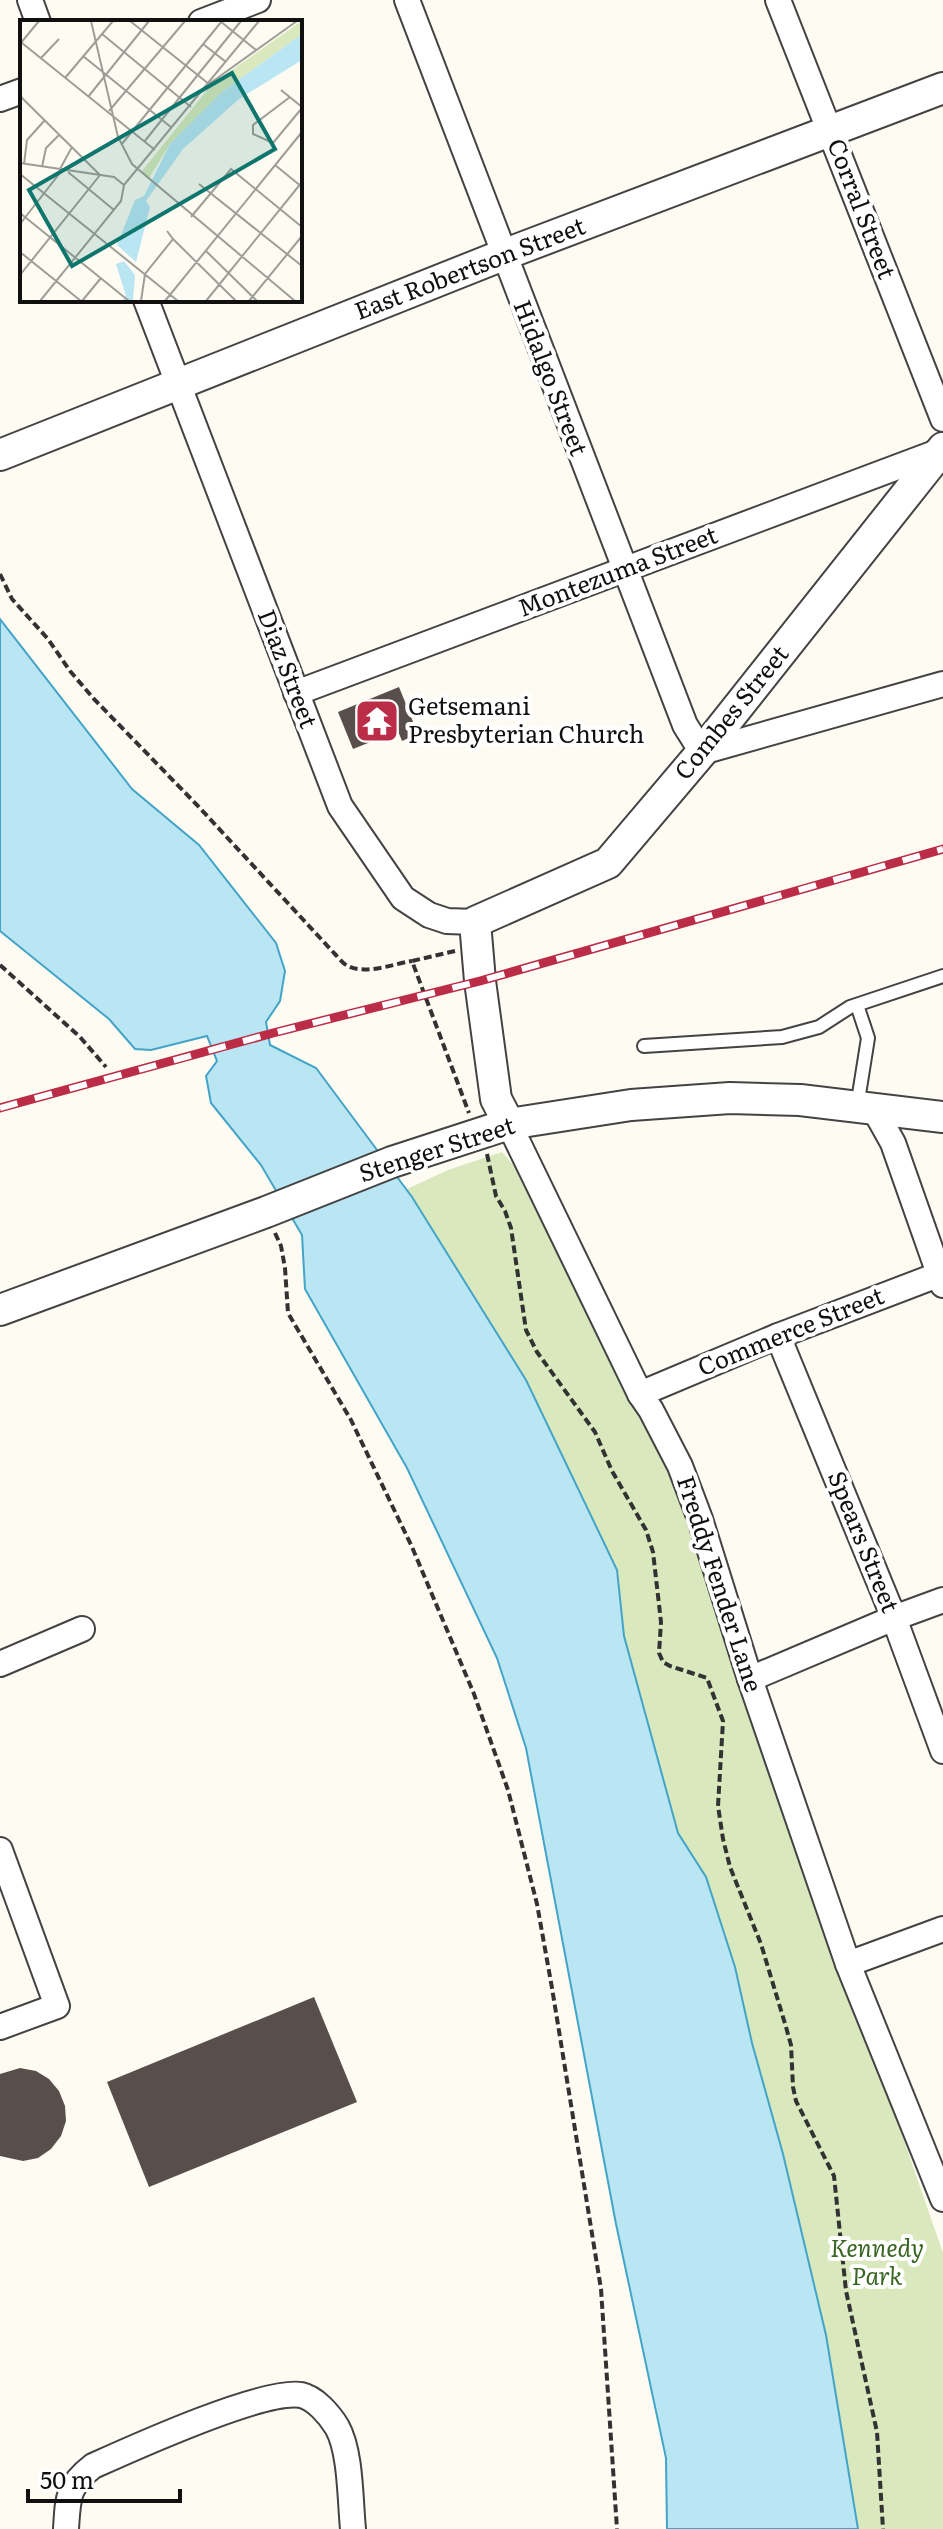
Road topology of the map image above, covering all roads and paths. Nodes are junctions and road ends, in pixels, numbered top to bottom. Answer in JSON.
{"nodes":[{"id":1,"x":30,"y":0,"type":"edge"},
{"id":2,"x":258,"y":0,"type":"edge"},
{"id":3,"x":407,"y":0,"type":"edge"},
{"id":4,"x":778,"y":0,"type":"edge"},
{"id":5,"x":37,"y":20,"type":"edge"},
{"id":6,"x":206,"y":20,"type":"edge"},
{"id":7,"x":943,"y":88,"type":"edge"},
{"id":8,"x":20,"y":92,"type":"edge"},
{"id":9,"x":0,"y":99,"type":"edge"},
{"id":10,"x":830,"y":131,"type":"junction"},
{"id":11,"x":503,"y":255,"type":"junction"},
{"id":12,"x":147,"y":302,"type":"edge"},
{"id":13,"x":178,"y":383,"type":"junction"},
{"id":14,"x":943,"y":419,"type":"edge"},
{"id":15,"x":942,"y":449,"type":"edge"},
{"id":16,"x":0,"y":455,"type":"edge"},
{"id":17,"x":624,"y":569,"type":"junction"},
{"id":18,"x":0,"y":574,"type":"edge"},
{"id":19,"x":943,"y":684,"type":"edge"},
{"id":20,"x":296,"y":693,"type":"junction"},
{"id":21,"x":702,"y":752,"type":"junction"},
{"id":22,"x":476,"y":934,"type":"junction"},
{"id":23,"x":412,"y":961,"type":"junction"},
{"id":24,"x":0,"y":965,"type":"edge"},
{"id":25,"x":943,"y":976,"type":"edge"},
{"id":26,"x":857,"y":1005,"type":"junction"},
{"id":27,"x":644,"y":1046,"type":"dead end"},
{"id":28,"x":106,"y":1067,"type":"dead end"},
{"id":29,"x":866,"y":1108,"type":"junction"},
{"id":30,"x":943,"y":1117,"type":"edge"},
{"id":31,"x":509,"y":1124,"type":"junction"},
{"id":32,"x":478,"y":1134,"type":"junction"},
{"id":33,"x":266,"y":1212,"type":"junction"},
{"id":34,"x":942,"y":1277,"type":"edge"},
{"id":35,"x":0,"y":1310,"type":"edge"},
{"id":36,"x":778,"y":1336,"type":"junction"},
{"id":37,"x":640,"y":1394,"type":"junction"},
{"id":38,"x":943,"y":1600,"type":"edge"},
{"id":39,"x":894,"y":1618,"type":"junction"},
{"id":40,"x":82,"y":1629,"type":"dead end"},
{"id":41,"x":0,"y":1664,"type":"edge"},
{"id":42,"x":750,"y":1679,"type":"junction"},
{"id":43,"x":943,"y":1751,"type":"edge"},
{"id":44,"x":0,"y":1850,"type":"edge"},
{"id":45,"x":943,"y":1929,"type":"edge"},
{"id":46,"x":848,"y":1964,"type":"junction"},
{"id":47,"x":0,"y":2027,"type":"edge"},
{"id":48,"x":943,"y":2199,"type":"edge"},
{"id":49,"x":66,"y":2529,"type":"edge"},
{"id":50,"x":353,"y":2529,"type":"edge"},
{"id":51,"x":617,"y":2529,"type":"edge"},
{"id":52,"x":883,"y":2529,"type":"edge"}],
"edges":[{"from":1,"to":5,"type":"street"},
{"from":2,"to":6,"type":"street"},
{"from":3,"to":11,"type":"street","name":"Hidalgo Street"},
{"from":4,"to":10,"type":"street","name":"Corral Street"},
{"from":7,"to":10,"type":"street","name":"East Robertson Street"},
{"from":8,"to":9,"type":"street"},
{"from":10,"to":11,"type":"street","name":"East Robertson Street"},
{"from":10,"to":14,"type":"street","name":"Corral Street"},
{"from":11,"to":13,"type":"street","name":"East Robertson Street"},
{"from":11,"to":17,"type":"street","name":"Hidalgo Street"},
{"from":12,"to":13,"type":"street","name":"Diaz Street"},
{"from":13,"to":16,"type":"street","name":"East Robertson Street"},
{"from":13,"to":20,"type":"street","name":"Diaz Street"},
{"from":15,"to":17,"type":"street","name":"Montezuma Street"},
{"from":15,"to":21,"type":"street","name":"Combes Street"},
{"from":17,"to":20,"type":"street","name":"Montezuma Street"},
{"from":17,"to":21,"type":"street","name":"Hidalgo Street"},
{"from":18,"to":23,"type":"path"},
{"from":19,"to":21,"type":"street"},
{"from":20,"to":22,"type":"street","name":"Diaz Street"},
{"from":21,"to":22,"type":"street","name":"Combes Street"},
{"from":22,"to":23,"type":"path"},
{"from":22,"to":31,"type":"street","name":"Freddy Fender Lane"},
{"from":23,"to":32,"type":"path"},
{"from":24,"to":28,"type":"path"},
{"from":25,"to":26,"type":"lane"},
{"from":26,"to":27,"type":"lane"},
{"from":26,"to":29,"type":"lane"},
{"from":29,"to":30,"type":"street","name":"Stenger Street"},
{"from":29,"to":31,"type":"street","name":"Stenger Street"},
{"from":29,"to":34,"type":"street"},
{"from":31,"to":32,"type":"street","name":"Stenger Street"},
{"from":31,"to":37,"type":"street","name":"Freddy Fender Lane"},
{"from":32,"to":33,"type":"street","name":"Stenger Street"},
{"from":32,"to":52,"type":"path"},
{"from":33,"to":35,"type":"street","name":"Stenger Street"},
{"from":33,"to":51,"type":"path"},
{"from":34,"to":36,"type":"street","name":"Commerce Street"},
{"from":36,"to":37,"type":"street","name":"Commerce Street"},
{"from":36,"to":39,"type":"street","name":"Spears Street"},
{"from":37,"to":42,"type":"street","name":"Freddy Fender Lane"},
{"from":38,"to":39,"type":"street"},
{"from":39,"to":42,"type":"street"},
{"from":39,"to":43,"type":"street","name":"Spears Street"},
{"from":40,"to":41,"type":"street"},
{"from":42,"to":46,"type":"street","name":"Freddy Fender Lane"},
{"from":44,"to":47,"type":"street"},
{"from":45,"to":46,"type":"street"},
{"from":46,"to":48,"type":"street","name":"Freddy Fender Lane"},
{"from":49,"to":50,"type":"street"}]}
